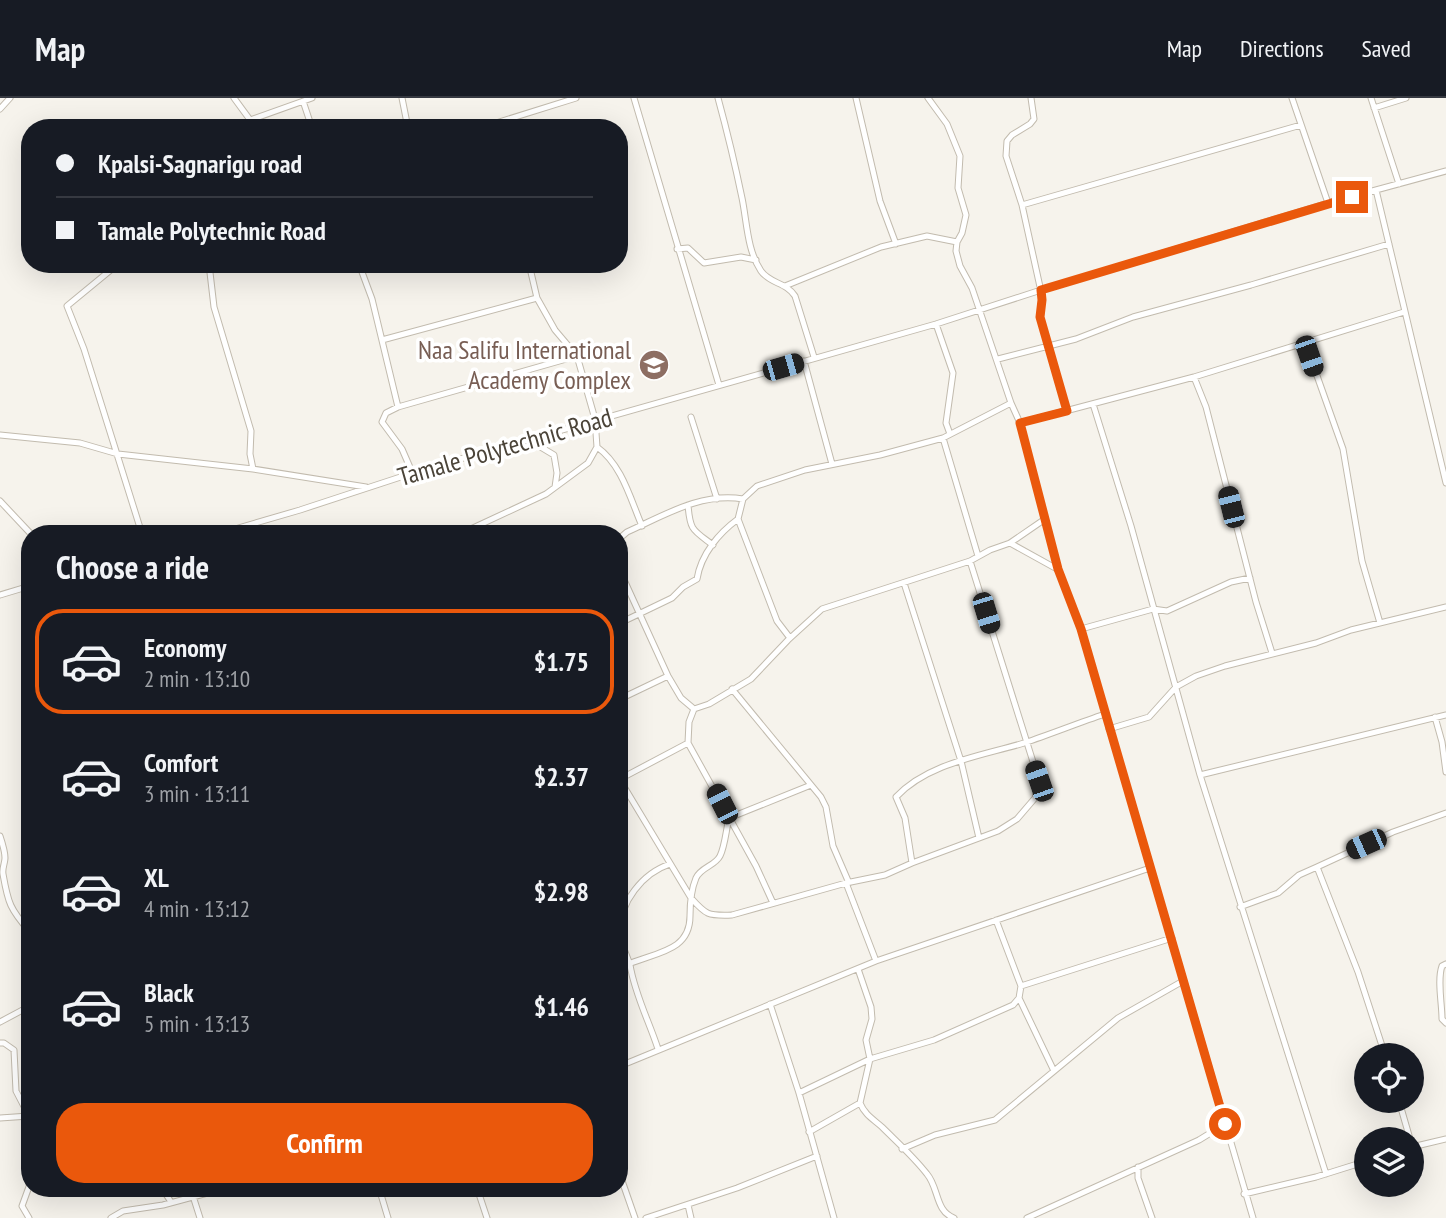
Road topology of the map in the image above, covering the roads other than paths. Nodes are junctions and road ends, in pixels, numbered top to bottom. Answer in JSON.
{"nodes":[{"id":1,"x":10,"y":98,"type":"edge"},
{"id":2,"x":234,"y":98,"type":"edge"},
{"id":3,"x":312,"y":98,"type":"edge"},
{"id":4,"x":402,"y":98,"type":"edge"},
{"id":5,"x":576,"y":98,"type":"edge"},
{"id":6,"x":634,"y":98,"type":"edge"},
{"id":7,"x":719,"y":98,"type":"edge"},
{"id":8,"x":856,"y":98,"type":"edge"},
{"id":9,"x":928,"y":98,"type":"edge"},
{"id":10,"x":1031,"y":98,"type":"edge"},
{"id":11,"x":1292,"y":98,"type":"edge"},
{"id":12,"x":1371,"y":98,"type":"edge"},
{"id":13,"x":1406,"y":98,"type":"edge"},
{"id":14,"x":303,"y":101,"type":"junction"},
{"id":15,"x":1374,"y":108,"type":"junction"},
{"id":16,"x":0,"y":109,"type":"edge"},
{"id":17,"x":251,"y":119,"type":"joint"},
{"id":18,"x":309,"y":119,"type":"edge"},
{"id":19,"x":406,"y":119,"type":"edge"},
{"id":20,"x":509,"y":119,"type":"edge"},
{"id":21,"x":1301,"y":125,"type":"junction"},
{"id":22,"x":1446,"y":171,"type":"edge"},
{"id":23,"x":1399,"y":184,"type":"junction"},
{"id":24,"x":1376,"y":190,"type":"junction"},
{"id":25,"x":1328,"y":203,"type":"junction"},
{"id":26,"x":1022,"y":205,"type":"junction"},
{"id":27,"x":957,"y":242,"type":"junction"},
{"id":28,"x":896,"y":244,"type":"junction"},
{"id":29,"x":1388,"y":244,"type":"junction"},
{"id":30,"x":677,"y":249,"type":"junction"},
{"id":31,"x":756,"y":260,"type":"junction"},
{"id":32,"x":107,"y":273,"type":"edge"},
{"id":33,"x":210,"y":273,"type":"edge"},
{"id":34,"x":362,"y":273,"type":"edge"},
{"id":35,"x":531,"y":273,"type":"edge"},
{"id":36,"x":785,"y":286,"type":"junction"},
{"id":37,"x":1041,"y":290,"type":"junction"},
{"id":38,"x":537,"y":298,"type":"junction"},
{"id":39,"x":979,"y":309,"type":"junction"},
{"id":40,"x":1404,"y":312,"type":"junction"},
{"id":41,"x":936,"y":324,"type":"junction"},
{"id":42,"x":382,"y":340,"type":"junction"},
{"id":43,"x":1305,"y":342,"type":"junction"},
{"id":44,"x":1047,"y":346,"type":"junction"},
{"id":45,"x":577,"y":356,"type":"junction"},
{"id":46,"x":814,"y":358,"type":"junction"},
{"id":47,"x":998,"y":359,"type":"junction"},
{"id":48,"x":804,"y":361,"type":"junction"},
{"id":49,"x":1194,"y":377,"type":"junction"},
{"id":50,"x":719,"y":385,"type":"junction"},
{"id":51,"x":1011,"y":403,"type":"junction"},
{"id":52,"x":1093,"y":404,"type":"junction"},
{"id":53,"x":398,"y":407,"type":"junction"},
{"id":54,"x":1067,"y":411,"type":"junction"},
{"id":55,"x":691,"y":417,"type":"dead end"},
{"id":56,"x":595,"y":419,"type":"junction"},
{"id":57,"x":1020,"y":423,"type":"junction"},
{"id":58,"x":950,"y":434,"type":"junction"},
{"id":59,"x":0,"y":435,"type":"edge"},
{"id":60,"x":533,"y":438,"type":"junction"},
{"id":61,"x":943,"y":438,"type":"junction"},
{"id":62,"x":597,"y":447,"type":"junction"},
{"id":63,"x":118,"y":454,"type":"junction"},
{"id":64,"x":832,"y":464,"type":"junction"},
{"id":65,"x":253,"y":469,"type":"junction"},
{"id":66,"x":412,"y":472,"type":"junction"},
{"id":67,"x":1446,"y":483,"type":"edge"},
{"id":68,"x":555,"y":487,"type":"junction"},
{"id":69,"x":369,"y":488,"type":"junction"},
{"id":70,"x":717,"y":499,"type":"junction"},
{"id":71,"x":743,"y":499,"type":"junction"},
{"id":72,"x":0,"y":501,"type":"edge"},
{"id":73,"x":688,"y":505,"type":"junction"},
{"id":74,"x":738,"y":519,"type":"junction"},
{"id":75,"x":1045,"y":519,"type":"junction"},
{"id":76,"x":23,"y":525,"type":"edge"},
{"id":77,"x":139,"y":525,"type":"edge"},
{"id":78,"x":248,"y":525,"type":"edge"},
{"id":79,"x":482,"y":525,"type":"edge"},
{"id":80,"x":642,"y":526,"type":"junction"},
{"id":81,"x":628,"y":534,"type":"edge"},
{"id":82,"x":1010,"y":543,"type":"junction"},
{"id":83,"x":713,"y":545,"type":"junction"},
{"id":84,"x":978,"y":556,"type":"junction"},
{"id":85,"x":970,"y":561,"type":"junction"},
{"id":86,"x":1058,"y":569,"type":"junction"},
{"id":87,"x":1250,"y":578,"type":"junction"},
{"id":88,"x":904,"y":583,"type":"junction"},
{"id":89,"x":21,"y":589,"type":"edge"},
{"id":90,"x":628,"y":590,"type":"edge"},
{"id":91,"x":0,"y":596,"type":"edge"},
{"id":92,"x":1446,"y":607,"type":"edge"},
{"id":93,"x":1153,"y":609,"type":"junction"},
{"id":94,"x":638,"y":614,"type":"junction"},
{"id":95,"x":628,"y":619,"type":"edge"},
{"id":96,"x":1380,"y":623,"type":"junction"},
{"id":97,"x":1081,"y":629,"type":"junction"},
{"id":98,"x":790,"y":638,"type":"junction"},
{"id":99,"x":1272,"y":653,"type":"junction"},
{"id":100,"x":668,"y":676,"type":"junction"},
{"id":101,"x":1176,"y":687,"type":"junction"},
{"id":102,"x":733,"y":689,"type":"junction"},
{"id":103,"x":628,"y":695,"type":"edge"},
{"id":104,"x":694,"y":709,"type":"junction"},
{"id":105,"x":1105,"y":714,"type":"junction"},
{"id":106,"x":1446,"y":715,"type":"edge"},
{"id":107,"x":1435,"y":717,"type":"junction"},
{"id":108,"x":1109,"y":729,"type":"junction"},
{"id":109,"x":1026,"y":742,"type":"junction"},
{"id":110,"x":688,"y":743,"type":"junction"},
{"id":111,"x":961,"y":761,"type":"junction"},
{"id":112,"x":1446,"y":772,"type":"edge"},
{"id":113,"x":628,"y":775,"type":"edge"},
{"id":114,"x":1200,"y":775,"type":"junction"},
{"id":115,"x":811,"y":785,"type":"junction"},
{"id":116,"x":628,"y":793,"type":"edge"},
{"id":117,"x":1446,"y":813,"type":"edge"},
{"id":118,"x":729,"y":818,"type":"junction"},
{"id":119,"x":0,"y":836,"type":"edge"},
{"id":120,"x":979,"y":838,"type":"junction"},
{"id":121,"x":912,"y":863,"type":"junction"},
{"id":122,"x":670,"y":864,"type":"junction"},
{"id":123,"x":1317,"y":867,"type":"junction"},
{"id":124,"x":1150,"y":868,"type":"junction"},
{"id":125,"x":847,"y":883,"type":"junction"},
{"id":126,"x":691,"y":898,"type":"junction"},
{"id":127,"x":628,"y":901,"type":"edge"},
{"id":128,"x":774,"y":903,"type":"junction"},
{"id":129,"x":1240,"y":907,"type":"junction"},
{"id":130,"x":996,"y":920,"type":"junction"},
{"id":131,"x":21,"y":921,"type":"edge"},
{"id":132,"x":1171,"y":937,"type":"junction"},
{"id":133,"x":628,"y":959,"type":"edge"},
{"id":134,"x":876,"y":961,"type":"junction"},
{"id":135,"x":1446,"y":964,"type":"edge"},
{"id":136,"x":630,"y":965,"type":"junction"},
{"id":137,"x":858,"y":969,"type":"junction"},
{"id":138,"x":1183,"y":981,"type":"junction"},
{"id":139,"x":1021,"y":986,"type":"junction"},
{"id":140,"x":1019,"y":998,"type":"junction"},
{"id":141,"x":770,"y":1004,"type":"junction"},
{"id":142,"x":21,"y":1011,"type":"edge"},
{"id":143,"x":0,"y":1022,"type":"edge"},
{"id":144,"x":1446,"y":1023,"type":"edge"},
{"id":145,"x":0,"y":1043,"type":"edge"},
{"id":146,"x":1381,"y":1043,"type":"edge"},
{"id":147,"x":658,"y":1049,"type":"junction"},
{"id":148,"x":870,"y":1059,"type":"junction"},
{"id":149,"x":628,"y":1062,"type":"edge"},
{"id":150,"x":1054,"y":1071,"type":"junction"},
{"id":151,"x":799,"y":1093,"type":"junction"},
{"id":152,"x":21,"y":1101,"type":"edge"},
{"id":153,"x":860,"y":1103,"type":"junction"},
{"id":154,"x":21,"y":1117,"type":"edge"},
{"id":155,"x":0,"y":1118,"type":"edge"},
{"id":156,"x":1225,"y":1124,"type":"junction"},
{"id":157,"x":809,"y":1132,"type":"junction"},
{"id":158,"x":1446,"y":1139,"type":"edge"},
{"id":159,"x":1424,"y":1144,"type":"edge"},
{"id":160,"x":902,"y":1149,"type":"junction"},
{"id":161,"x":817,"y":1156,"type":"junction"},
{"id":162,"x":1354,"y":1165,"type":"edge"},
{"id":163,"x":1138,"y":1167,"type":"junction"},
{"id":164,"x":1326,"y":1174,"type":"junction"},
{"id":165,"x":1244,"y":1194,"type":"junction"},
{"id":166,"x":25,"y":1197,"type":"edge"},
{"id":167,"x":168,"y":1197,"type":"edge"},
{"id":168,"x":189,"y":1197,"type":"edge"},
{"id":169,"x":193,"y":1197,"type":"edge"},
{"id":170,"x":382,"y":1197,"type":"edge"},
{"id":171,"x":480,"y":1197,"type":"edge"},
{"id":172,"x":628,"y":1197,"type":"edge"},
{"id":173,"x":171,"y":1202,"type":"junction"},
{"id":174,"x":688,"y":1205,"type":"junction"},
{"id":175,"x":486,"y":1217,"type":"edge"},
{"id":176,"x":29,"y":1218,"type":"edge"},
{"id":177,"x":111,"y":1218,"type":"edge"},
{"id":178,"x":200,"y":1218,"type":"edge"},
{"id":179,"x":388,"y":1218,"type":"edge"},
{"id":180,"x":477,"y":1218,"type":"edge"},
{"id":181,"x":635,"y":1218,"type":"edge"},
{"id":182,"x":646,"y":1218,"type":"edge"},
{"id":183,"x":691,"y":1218,"type":"edge"},
{"id":184,"x":834,"y":1218,"type":"edge"},
{"id":185,"x":954,"y":1218,"type":"edge"},
{"id":186,"x":1027,"y":1218,"type":"edge"},
{"id":187,"x":1152,"y":1218,"type":"edge"},
{"id":188,"x":1252,"y":1218,"type":"edge"}],
"edges":[{"from":1,"to":16,"type":"street"},
{"from":2,"to":17,"type":"street"},
{"from":3,"to":14,"type":"street"},
{"from":4,"to":19,"type":"street"},
{"from":5,"to":20,"type":"street"},
{"from":6,"to":30,"type":"street"},
{"from":7,"to":31,"type":"street"},
{"from":8,"to":28,"type":"street"},
{"from":9,"to":27,"type":"street"},
{"from":10,"to":26,"type":"street"},
{"from":11,"to":21,"type":"street"},
{"from":12,"to":15,"type":"street"},
{"from":13,"to":15,"type":"street"},
{"from":14,"to":17,"type":"street"},
{"from":14,"to":18,"type":"street"},
{"from":15,"to":23,"type":"street"},
{"from":21,"to":25,"type":"street"},
{"from":21,"to":26,"type":"street"},
{"from":22,"to":23,"type":"street","name":"Tamale Polytechnic Road"},
{"from":23,"to":24,"type":"street","name":"Tamale Polytechnic Road"},
{"from":24,"to":25,"type":"street","name":"Tamale Polytechnic Road"},
{"from":24,"to":29,"type":"street"},
{"from":25,"to":37,"type":"street","name":"Tamale Polytechnic Road"},
{"from":26,"to":37,"type":"street"},
{"from":27,"to":28,"type":"street"},
{"from":27,"to":39,"type":"street"},
{"from":28,"to":36,"type":"street"},
{"from":29,"to":40,"type":"street"},
{"from":29,"to":44,"type":"street"},
{"from":30,"to":31,"type":"street"},
{"from":30,"to":50,"type":"street"},
{"from":31,"to":36,"type":"street"},
{"from":32,"to":63,"type":"street"},
{"from":33,"to":65,"type":"street"},
{"from":34,"to":42,"type":"street"},
{"from":35,"to":38,"type":"street"},
{"from":36,"to":46,"type":"street"},
{"from":37,"to":39,"type":"street","name":"Tamale Polytechnic Road"},
{"from":37,"to":44,"type":"street"},
{"from":38,"to":42,"type":"street"},
{"from":38,"to":45,"type":"street"},
{"from":39,"to":41,"type":"street","name":"Tamale Polytechnic Road"},
{"from":39,"to":47,"type":"street"},
{"from":40,"to":43,"type":"street"},
{"from":40,"to":67,"type":"street"},
{"from":41,"to":46,"type":"street","name":"Tamale Polytechnic Road"},
{"from":41,"to":58,"type":"street"},
{"from":42,"to":53,"type":"street"},
{"from":43,"to":49,"type":"street"},
{"from":43,"to":96,"type":"street"},
{"from":44,"to":47,"type":"street"},
{"from":44,"to":54,"type":"street"},
{"from":45,"to":53,"type":"street"},
{"from":45,"to":56,"type":"street"},
{"from":46,"to":48,"type":"street","name":"Tamale Polytechnic Road"},
{"from":47,"to":51,"type":"street"},
{"from":48,"to":50,"type":"street","name":"Tamale Polytechnic Road"},
{"from":48,"to":64,"type":"street"},
{"from":49,"to":52,"type":"street"},
{"from":49,"to":87,"type":"street"},
{"from":50,"to":56,"type":"street","name":"Tamale Polytechnic Road"},
{"from":51,"to":57,"type":"street"},
{"from":51,"to":58,"type":"street"},
{"from":52,"to":54,"type":"street"},
{"from":52,"to":93,"type":"street"},
{"from":53,"to":66,"type":"street"},
{"from":54,"to":57,"type":"street"},
{"from":55,"to":70,"type":"street"},
{"from":56,"to":60,"type":"street","name":"Tamale Polytechnic Road"},
{"from":56,"to":62,"type":"street"},
{"from":57,"to":75,"type":"street"},
{"from":58,"to":61,"type":"street"},
{"from":59,"to":63,"type":"street"},
{"from":60,"to":66,"type":"street","name":"Tamale Polytechnic Road"},
{"from":60,"to":68,"type":"street"},
{"from":61,"to":64,"type":"street"},
{"from":61,"to":84,"type":"street"},
{"from":62,"to":68,"type":"street"},
{"from":62,"to":80,"type":"street"},
{"from":63,"to":65,"type":"street"},
{"from":63,"to":77,"type":"street"},
{"from":64,"to":71,"type":"street"},
{"from":65,"to":69,"type":"street"},
{"from":66,"to":69,"type":"street","name":"Tamale Polytechnic Road"},
{"from":68,"to":79,"type":"street"},
{"from":69,"to":78,"type":"street","name":"Tamale Polytechnic Road"},
{"from":70,"to":71,"type":"street"},
{"from":70,"to":73,"type":"street"},
{"from":71,"to":74,"type":"street"},
{"from":72,"to":76,"type":"street"},
{"from":73,"to":80,"type":"street"},
{"from":73,"to":83,"type":"street"},
{"from":74,"to":83,"type":"street"},
{"from":74,"to":98,"type":"street"},
{"from":75,"to":82,"type":"street"},
{"from":75,"to":86,"type":"street"},
{"from":80,"to":81,"type":"street"},
{"from":82,"to":84,"type":"street"},
{"from":82,"to":86,"type":"street"},
{"from":83,"to":94,"type":"street"},
{"from":84,"to":85,"type":"street"},
{"from":85,"to":88,"type":"street"},
{"from":85,"to":109,"type":"street"},
{"from":86,"to":97,"type":"street"},
{"from":87,"to":93,"type":"street"},
{"from":87,"to":99,"type":"street"},
{"from":88,"to":98,"type":"street"},
{"from":88,"to":111,"type":"street"},
{"from":89,"to":91,"type":"street"},
{"from":90,"to":94,"type":"street"},
{"from":92,"to":96,"type":"street"},
{"from":93,"to":97,"type":"street"},
{"from":93,"to":101,"type":"street"},
{"from":94,"to":95,"type":"street"},
{"from":94,"to":100,"type":"street"},
{"from":96,"to":99,"type":"street"},
{"from":97,"to":105,"type":"street"},
{"from":98,"to":102,"type":"street"},
{"from":99,"to":101,"type":"street"},
{"from":100,"to":103,"type":"street"},
{"from":100,"to":104,"type":"street"},
{"from":101,"to":108,"type":"street"},
{"from":101,"to":114,"type":"street"},
{"from":102,"to":104,"type":"street"},
{"from":102,"to":115,"type":"street"},
{"from":104,"to":110,"type":"street"},
{"from":105,"to":108,"type":"street"},
{"from":105,"to":109,"type":"street"},
{"from":106,"to":107,"type":"street"},
{"from":107,"to":112,"type":"street"},
{"from":107,"to":114,"type":"street"},
{"from":108,"to":124,"type":"street"},
{"from":109,"to":111,"type":"street"},
{"from":109,"to":120,"type":"street"},
{"from":110,"to":113,"type":"street"},
{"from":110,"to":118,"type":"street"},
{"from":111,"to":120,"type":"street"},
{"from":111,"to":121,"type":"street"},
{"from":114,"to":129,"type":"street"},
{"from":115,"to":118,"type":"street"},
{"from":115,"to":125,"type":"street"},
{"from":116,"to":122,"type":"street"},
{"from":117,"to":123,"type":"street"},
{"from":118,"to":126,"type":"street"},
{"from":118,"to":128,"type":"street"},
{"from":119,"to":131,"type":"street"},
{"from":120,"to":121,"type":"street"},
{"from":121,"to":125,"type":"street"},
{"from":122,"to":126,"type":"street"},
{"from":122,"to":127,"type":"street"},
{"from":123,"to":129,"type":"street"},
{"from":123,"to":146,"type":"street"},
{"from":124,"to":130,"type":"street"},
{"from":124,"to":132,"type":"street"},
{"from":125,"to":128,"type":"street"},
{"from":125,"to":134,"type":"street"},
{"from":126,"to":128,"type":"street"},
{"from":126,"to":136,"type":"street"},
{"from":129,"to":164,"type":"street"},
{"from":130,"to":134,"type":"street"},
{"from":130,"to":139,"type":"street"},
{"from":132,"to":138,"type":"street"},
{"from":132,"to":139,"type":"street"},
{"from":133,"to":136,"type":"street"},
{"from":134,"to":137,"type":"street"},
{"from":135,"to":144,"type":"street"},
{"from":136,"to":147,"type":"street"},
{"from":137,"to":141,"type":"street"},
{"from":137,"to":148,"type":"street"},
{"from":138,"to":150,"type":"street"},
{"from":138,"to":156,"type":"street"},
{"from":139,"to":140,"type":"street"},
{"from":140,"to":148,"type":"street"},
{"from":140,"to":150,"type":"street"},
{"from":141,"to":147,"type":"street"},
{"from":141,"to":151,"type":"street"},
{"from":142,"to":143,"type":"street"},
{"from":145,"to":152,"type":"street"},
{"from":147,"to":149,"type":"street"},
{"from":148,"to":151,"type":"street"},
{"from":148,"to":153,"type":"street"},
{"from":150,"to":160,"type":"street"},
{"from":151,"to":157,"type":"street"},
{"from":153,"to":157,"type":"street"},
{"from":153,"to":160,"type":"street"},
{"from":154,"to":155,"type":"street"},
{"from":156,"to":163,"type":"street"},
{"from":156,"to":165,"type":"street"},
{"from":157,"to":161,"type":"street"},
{"from":158,"to":159,"type":"street"},
{"from":160,"to":185,"type":"street"},
{"from":161,"to":174,"type":"street"},
{"from":161,"to":184,"type":"street"},
{"from":162,"to":164,"type":"street"},
{"from":163,"to":186,"type":"street"},
{"from":163,"to":187,"type":"street"},
{"from":164,"to":165,"type":"street"},
{"from":165,"to":188,"type":"street"},
{"from":166,"to":176,"type":"street"},
{"from":167,"to":173,"type":"street"},
{"from":168,"to":173,"type":"street"},
{"from":169,"to":178,"type":"street"},
{"from":170,"to":179,"type":"street"},
{"from":171,"to":175,"type":"street"},
{"from":172,"to":181,"type":"street"},
{"from":173,"to":177,"type":"street"},
{"from":174,"to":182,"type":"street"},
{"from":174,"to":183,"type":"street"},
{"from":175,"to":180,"type":"street"}]}
